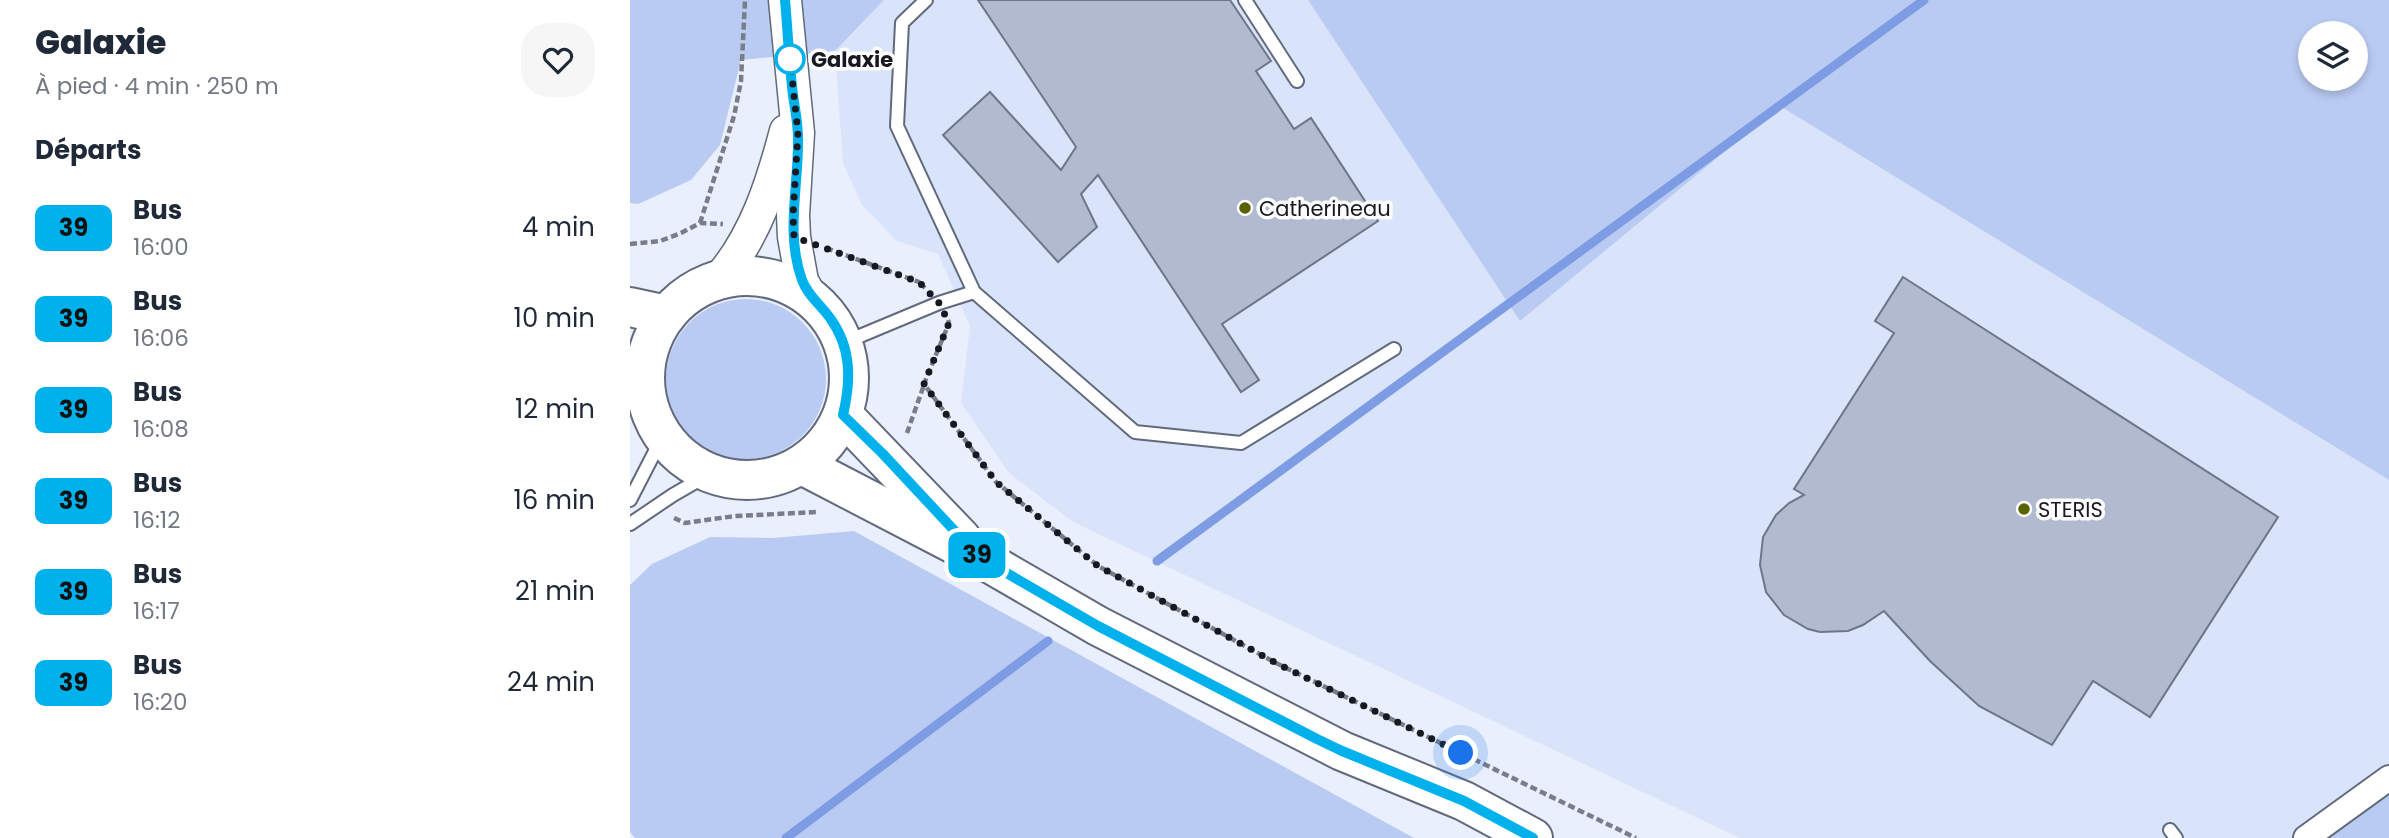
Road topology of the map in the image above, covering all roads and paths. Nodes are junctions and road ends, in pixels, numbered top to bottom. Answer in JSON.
{"nodes":[{"id":1,"x":745,"y":0,"type":"edge"},
{"id":2,"x":785,"y":0,"type":"edge"},
{"id":3,"x":926,"y":0,"type":"edge"},
{"id":4,"x":1245,"y":0,"type":"edge"},
{"id":5,"x":1297,"y":81,"type":"dead end"},
{"id":6,"x":793,"y":95,"type":"junction"},
{"id":7,"x":700,"y":223,"type":"junction"},
{"id":8,"x":753,"y":228,"type":"junction"},
{"id":9,"x":794,"y":237,"type":"junction"},
{"id":10,"x":630,"y":244,"type":"edge"},
{"id":11,"x":718,"y":280,"type":"junction"},
{"id":12,"x":974,"y":292,"type":"junction"},
{"id":13,"x":812,"y":299,"type":"junction"},
{"id":14,"x":939,"y":303,"type":"junction"},
{"id":15,"x":630,"y":307,"type":"edge"},
{"id":16,"x":667,"y":315,"type":"junction"},
{"id":17,"x":843,"y":342,"type":"junction"},
{"id":18,"x":1394,"y":349,"type":"dead end"},
{"id":19,"x":637,"y":372,"type":"edge"},
{"id":20,"x":843,"y":415,"type":"junction"},
{"id":21,"x":663,"y":436,"type":"junction"},
{"id":22,"x":802,"y":465,"type":"junction"},
{"id":23,"x":711,"y":473,"type":"junction"},
{"id":24,"x":854,"y":493,"type":"junction"},
{"id":25,"x":630,"y":500,"type":"edge"},
{"id":26,"x":653,"y":508,"type":"junction"},
{"id":27,"x":630,"y":524,"type":"edge"},
{"id":28,"x":979,"y":557,"type":"junction"},
{"id":29,"x":1342,"y":751,"type":"junction"},
{"id":30,"x":2389,"y":778,"type":"edge"},
{"id":31,"x":1478,"y":838,"type":"edge"},
{"id":32,"x":1532,"y":838,"type":"edge"},
{"id":33,"x":1636,"y":838,"type":"edge"},
{"id":34,"x":2306,"y":838,"type":"edge"}],
"edges":[{"from":1,"to":7,"type":"path"},
{"from":2,"to":6,"type":"street"},
{"from":3,"to":12,"type":"lane"},
{"from":4,"to":5,"type":"lane"},
{"from":6,"to":8,"type":"street"},
{"from":6,"to":9,"type":"street"},
{"from":7,"to":8,"type":"path"},
{"from":7,"to":10,"type":"path"},
{"from":8,"to":11,"type":"street"},
{"from":9,"to":13,"type":"street"},
{"from":9,"to":14,"type":"path"},
{"from":11,"to":13,"type":"main road"},
{"from":11,"to":16,"type":"main road"},
{"from":12,"to":14,"type":"lane"},
{"from":12,"to":18,"type":"lane"},
{"from":13,"to":17,"type":"main road"},
{"from":14,"to":17,"type":"lane"},
{"from":14,"to":33,"type":"path"},
{"from":15,"to":16,"type":"main road"},
{"from":16,"to":19,"type":"main road"},
{"from":17,"to":20,"type":"main road"},
{"from":19,"to":21,"type":"main road"},
{"from":20,"to":22,"type":"main road"},
{"from":20,"to":28,"type":"main road"},
{"from":21,"to":23,"type":"main road"},
{"from":21,"to":25,"type":"lane"},
{"from":22,"to":23,"type":"main road"},
{"from":22,"to":24,"type":"main road"},
{"from":23,"to":26,"type":"lane"},
{"from":24,"to":26,"type":"path"},
{"from":24,"to":28,"type":"main road"},
{"from":26,"to":27,"type":"lane"},
{"from":28,"to":29,"type":"main road"},
{"from":29,"to":31,"type":"main road"},
{"from":29,"to":32,"type":"main road"},
{"from":30,"to":34,"type":"street"}]}
